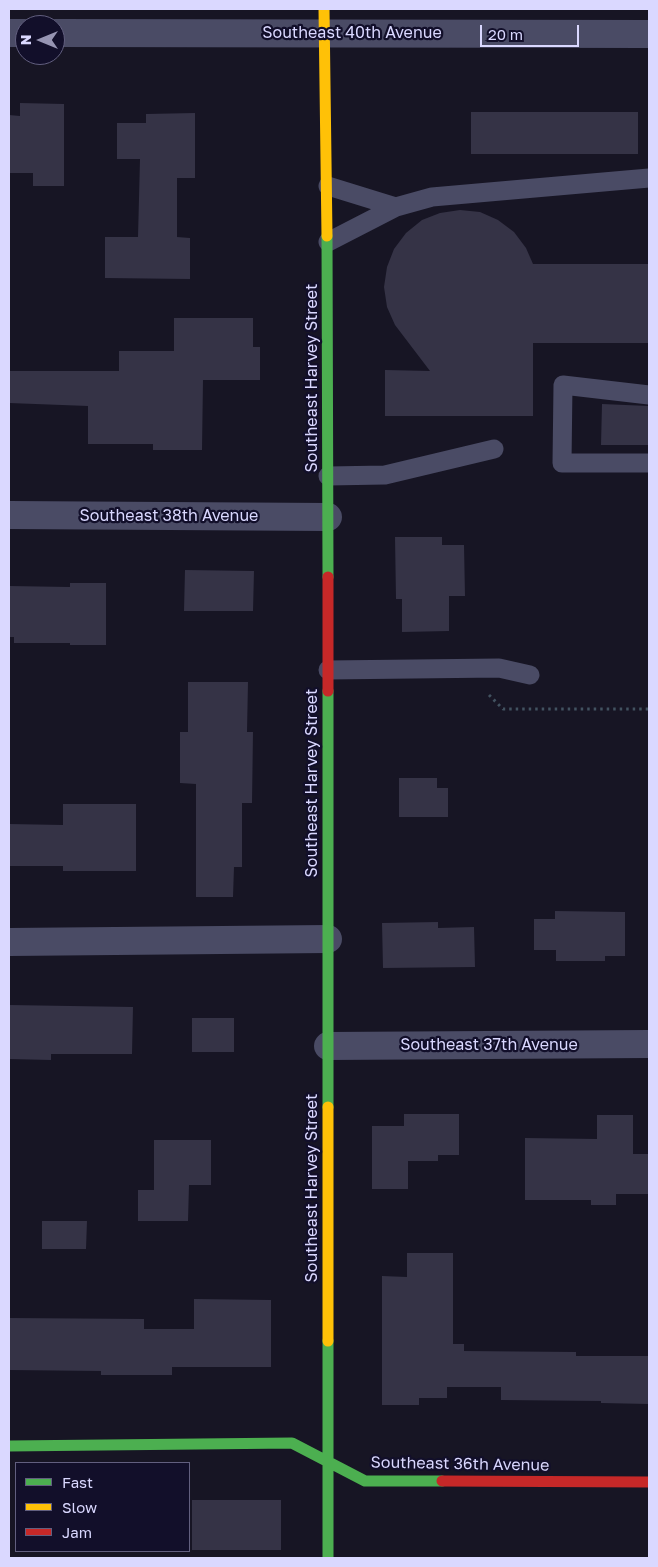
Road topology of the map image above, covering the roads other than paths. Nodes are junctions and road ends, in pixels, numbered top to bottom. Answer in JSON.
{"nodes":[{"id":1,"x":325,"y":21,"type":"edge"},
{"id":2,"x":65,"y":33,"type":"edge"},
{"id":3,"x":649,"y":34,"type":"edge"},
{"id":4,"x":649,"y":178,"type":"edge"},
{"id":5,"x":328,"y":186,"type":"junction"},
{"id":6,"x":396,"y":207,"type":"junction"},
{"id":7,"x":328,"y":242,"type":"junction"},
{"id":8,"x":649,"y":395,"type":"edge"},
{"id":9,"x":494,"y":449,"type":"dead end"},
{"id":10,"x":649,"y":463,"type":"edge"},
{"id":11,"x":328,"y":476,"type":"junction"},
{"id":12,"x":9,"y":515,"type":"edge"},
{"id":13,"x":328,"y":517,"type":"junction"},
{"id":14,"x":328,"y":670,"type":"junction"},
{"id":15,"x":530,"y":675,"type":"dead end"},
{"id":16,"x":328,"y":939,"type":"junction"},
{"id":17,"x":9,"y":942,"type":"edge"},
{"id":18,"x":649,"y":1044,"type":"edge"},
{"id":19,"x":328,"y":1046,"type":"junction"},
{"id":20,"x":9,"y":1446,"type":"edge"},
{"id":21,"x":328,"y":1461,"type":"junction"},
{"id":22,"x":649,"y":1482,"type":"edge"},
{"id":23,"x":328,"y":1558,"type":"edge"}],
"edges":[{"from":1,"to":2,"type":"street","name":"Southeast 40th Avenue"},
{"from":1,"to":3,"type":"street","name":"Southeast 40th Avenue"},
{"from":1,"to":5,"type":"street","name":"Southeast Harvey Street"},
{"from":4,"to":6,"type":"lane"},
{"from":5,"to":6,"type":"lane"},
{"from":5,"to":7,"type":"street","name":"Southeast Harvey Street"},
{"from":6,"to":7,"type":"lane"},
{"from":7,"to":11,"type":"street","name":"Southeast Harvey Street"},
{"from":8,"to":10,"type":"lane"},
{"from":9,"to":11,"type":"lane"},
{"from":11,"to":13,"type":"street","name":"Southeast Harvey Street"},
{"from":12,"to":13,"type":"street","name":"Southeast 38th Avenue"},
{"from":13,"to":14,"type":"street","name":"Southeast Harvey Street"},
{"from":14,"to":15,"type":"lane"},
{"from":14,"to":16,"type":"street","name":"Southeast Harvey Street"},
{"from":16,"to":17,"type":"street"},
{"from":16,"to":19,"type":"street","name":"Southeast Harvey Street"},
{"from":18,"to":19,"type":"street","name":"Southeast 37th Avenue"},
{"from":19,"to":21,"type":"street","name":"Southeast Harvey Street"},
{"from":20,"to":21,"type":"street","name":"Southeast 36th Avenue"},
{"from":21,"to":22,"type":"street","name":"Southeast 36th Avenue"},
{"from":21,"to":23,"type":"street","name":"Southeast Harvey Street"}]}
